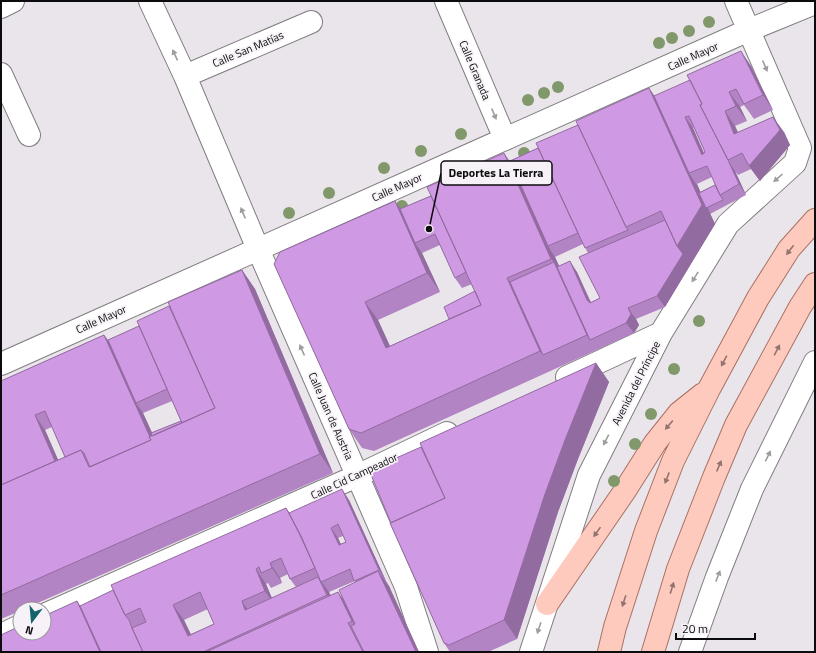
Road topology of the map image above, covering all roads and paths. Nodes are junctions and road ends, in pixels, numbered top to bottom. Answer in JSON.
{"nodes":[{"id":1,"x":13,"y":1,"type":"edge"},
{"id":2,"x":150,"y":1,"type":"edge"},
{"id":3,"x":446,"y":1,"type":"edge"},
{"id":4,"x":736,"y":1,"type":"edge"},
{"id":5,"x":815,"y":3,"type":"edge"},
{"id":6,"x":1,"y":7,"type":"edge"},
{"id":7,"x":311,"y":22,"type":"dead end"},
{"id":8,"x":750,"y":30,"type":"junction"},
{"id":9,"x":1,"y":74,"type":"edge"},
{"id":10,"x":185,"y":76,"type":"junction"},
{"id":11,"x":29,"y":135,"type":"dead end"},
{"id":12,"x":505,"y":139,"type":"junction"},
{"id":13,"x":815,"y":220,"type":"edge"},
{"id":14,"x":258,"y":249,"type":"junction"},
{"id":15,"x":815,"y":284,"type":"edge"},
{"id":16,"x":661,"y":333,"type":"junction"},
{"id":17,"x":815,"y":362,"type":"edge"},
{"id":18,"x":1,"y":364,"type":"edge"},
{"id":19,"x":548,"y":386,"type":"edge"},
{"id":20,"x":709,"y":389,"type":"junction"},
{"id":21,"x":463,"y":426,"type":"edge"},
{"id":22,"x":357,"y":476,"type":"junction"},
{"id":23,"x":547,"y":604,"type":"junction"},
{"id":24,"x":52,"y":611,"type":"edge"},
{"id":25,"x":12,"y":630,"type":"edge"},
{"id":26,"x":1,"y":635,"type":"edge"},
{"id":27,"x":427,"y":652,"type":"edge"},
{"id":28,"x":531,"y":652,"type":"edge"},
{"id":29,"x":610,"y":652,"type":"edge"},
{"id":30,"x":653,"y":652,"type":"edge"},
{"id":31,"x":690,"y":652,"type":"edge"}],
"edges":[{"from":1,"to":6,"type":"street"},
{"from":10,"to":2,"type":"street","name":"Calle Juan de Austria","one_way":true},
{"from":3,"to":12,"type":"street","name":"Calle Granada","one_way":true},
{"from":4,"to":8,"type":"street"},
{"from":5,"to":8,"type":"street","name":"Calle Mayor"},
{"from":7,"to":10,"type":"street","name":"Calle San Matías"},
{"from":8,"to":12,"type":"street","name":"Calle Mayor"},
{"from":8,"to":16,"type":"street","name":"Avenida del Príncipe","one_way":true},
{"from":9,"to":11,"type":"street"},
{"from":14,"to":10,"type":"street","name":"Calle Juan de Austria","one_way":true},
{"from":12,"to":14,"type":"street","name":"Calle Mayor"},
{"from":13,"to":20,"type":"main road","one_way":true},
{"from":14,"to":18,"type":"street","name":"Calle Mayor"},
{"from":22,"to":14,"type":"street","name":"Calle Juan de Austria","one_way":true},
{"from":30,"to":15,"type":"main road","one_way":true},
{"from":16,"to":19,"type":"street"},
{"from":16,"to":23,"type":"street","name":"Avenida del Príncipe","one_way":true},
{"from":31,"to":17,"type":"street","one_way":true},
{"from":20,"to":23,"type":"main road","one_way":true},
{"from":20,"to":29,"type":"main road","one_way":true},
{"from":21,"to":22,"type":"street","name":"Calle Cid Campeador"},
{"from":22,"to":24,"type":"street","name":"Calle Cid Campeador"},
{"from":22,"to":27,"type":"street","name":"Calle Juan de Austria"},
{"from":23,"to":28,"type":"street","name":"Avenida del Príncipe","one_way":true},
{"from":25,"to":26,"type":"street"}]}
